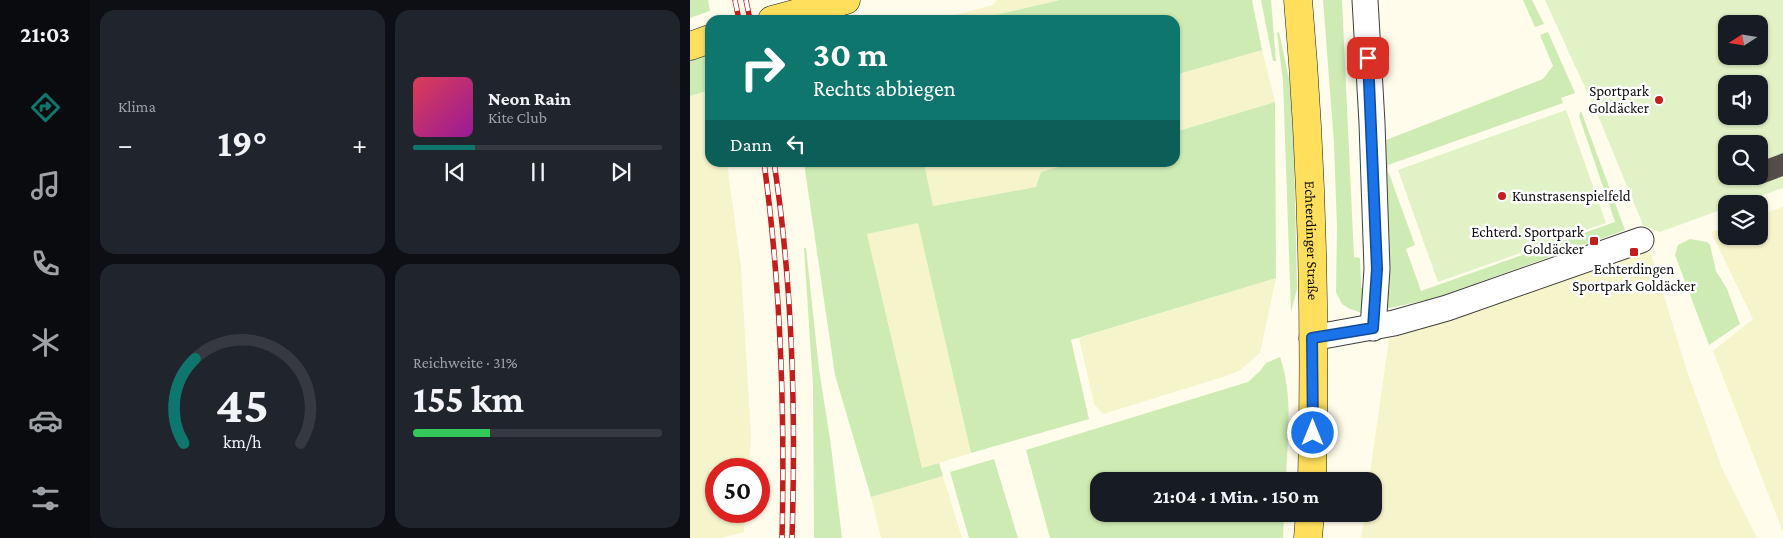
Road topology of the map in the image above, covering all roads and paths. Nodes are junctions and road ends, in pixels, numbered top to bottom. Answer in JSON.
{"nodes":[{"id":1,"x":846,"y":0,"type":"edge"},
{"id":2,"x":1298,"y":0,"type":"edge"},
{"id":3,"x":1365,"y":0,"type":"edge"},
{"id":4,"x":790,"y":15,"type":"edge"},
{"id":5,"x":705,"y":41,"type":"edge"},
{"id":6,"x":690,"y":46,"type":"edge"},
{"id":7,"x":1641,"y":240,"type":"dead end"},
{"id":8,"x":1373,"y":328,"type":"junction"},
{"id":9,"x":1312,"y":338,"type":"junction"},
{"id":10,"x":1312,"y":472,"type":"edge"},
{"id":11,"x":1309,"y":522,"type":"edge"},
{"id":12,"x":1308,"y":538,"type":"edge"}],
"edges":[{"from":1,"to":4,"type":"main road"},
{"from":2,"to":9,"type":"main road","name":"Echterdinger Straße"},
{"from":3,"to":8,"type":"lane"},
{"from":5,"to":6,"type":"main road"},
{"from":7,"to":8,"type":"lane"},
{"from":8,"to":9,"type":"lane"},
{"from":9,"to":10,"type":"main road","name":"Echterdinger Straße"},
{"from":11,"to":12,"type":"main road"}]}
